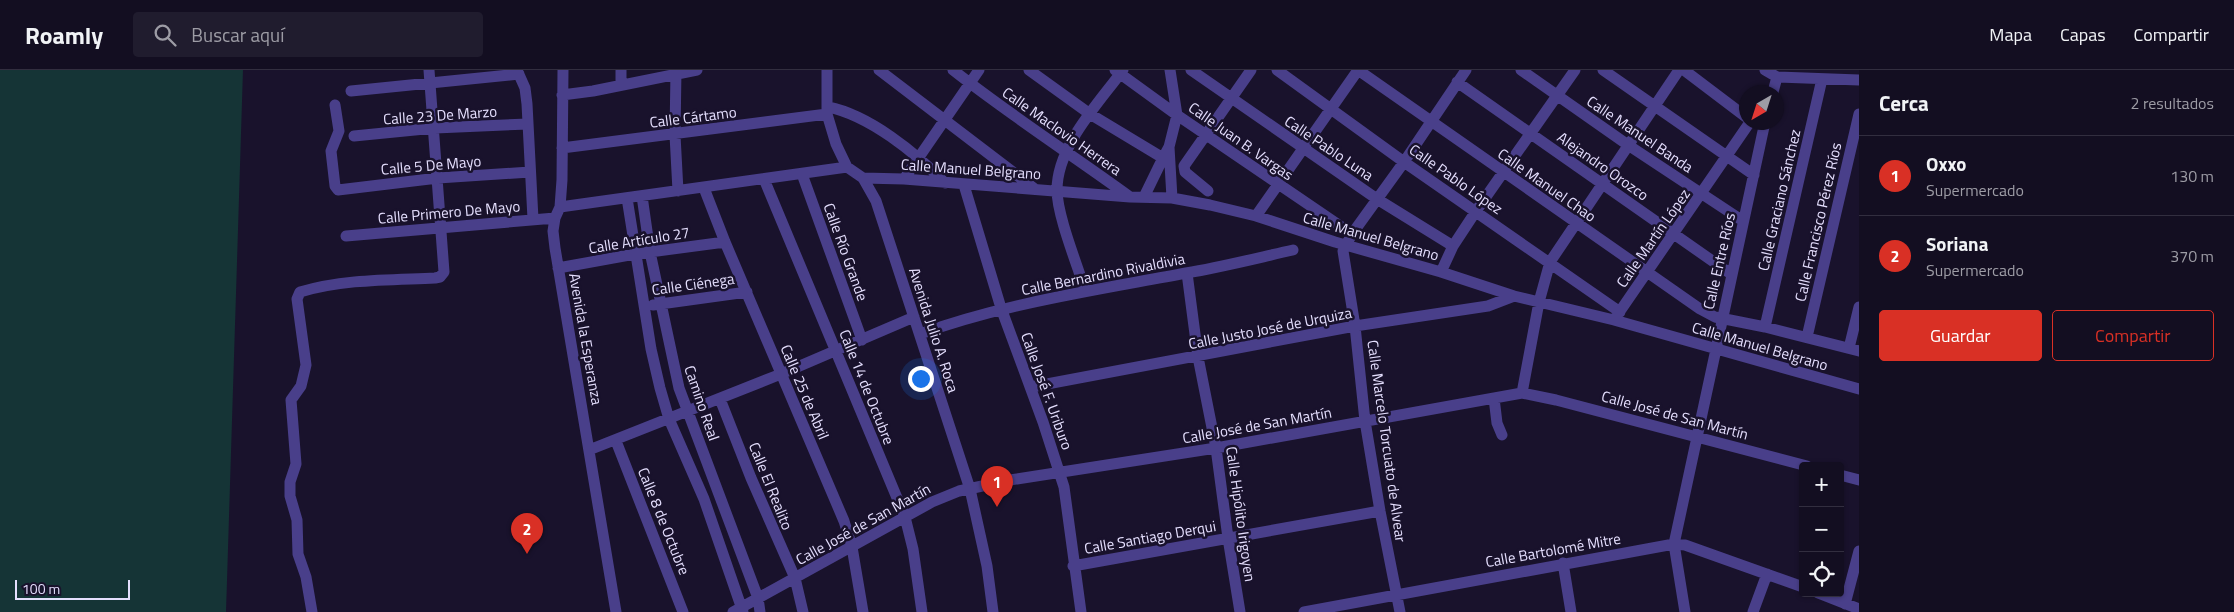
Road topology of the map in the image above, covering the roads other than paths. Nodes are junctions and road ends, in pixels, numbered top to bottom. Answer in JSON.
{"nodes":[{"id":1,"x":429,"y":70,"type":"edge"},
{"id":2,"x":563,"y":70,"type":"edge"},
{"id":3,"x":621,"y":70,"type":"edge"},
{"id":4,"x":697,"y":70,"type":"edge"},
{"id":5,"x":827,"y":70,"type":"edge"},
{"id":6,"x":879,"y":70,"type":"edge"},
{"id":7,"x":953,"y":70,"type":"edge"},
{"id":8,"x":979,"y":70,"type":"edge"},
{"id":9,"x":1029,"y":70,"type":"edge"},
{"id":10,"x":1170,"y":70,"type":"edge"},
{"id":11,"x":1191,"y":70,"type":"edge"},
{"id":12,"x":1251,"y":70,"type":"edge"},
{"id":13,"x":1277,"y":70,"type":"edge"},
{"id":14,"x":1358,"y":70,"type":"edge"},
{"id":15,"x":1466,"y":70,"type":"edge"},
{"id":16,"x":1521,"y":70,"type":"edge"},
{"id":17,"x":1575,"y":70,"type":"edge"},
{"id":18,"x":1603,"y":70,"type":"edge"},
{"id":19,"x":1679,"y":70,"type":"edge"},
{"id":20,"x":1684,"y":70,"type":"edge"},
{"id":21,"x":1858,"y":70,"type":"edge"},
{"id":22,"x":1120,"y":71,"type":"edge"},
{"id":23,"x":518,"y":72,"type":"edge"},
{"id":24,"x":676,"y":72,"type":"edge"},
{"id":25,"x":1770,"y":72,"type":"edge"},
{"id":26,"x":1817,"y":76,"type":"edge"},
{"id":27,"x":1859,"y":80,"type":"edge"},
{"id":28,"x":1457,"y":82,"type":"junction"},
{"id":29,"x":970,"y":83,"type":"junction"},
{"id":30,"x":430,"y":84,"type":"junction"},
{"id":31,"x":621,"y":85,"type":"junction"},
{"id":32,"x":1772,"y":85,"type":"edge"},
{"id":33,"x":350,"y":91,"type":"dead end"},
{"id":34,"x":562,"y":95,"type":"junction"},
{"id":35,"x":1558,"y":96,"type":"junction"},
{"id":36,"x":1230,"y":98,"type":"junction"},
{"id":37,"x":335,"y":105,"type":"dead end"},
{"id":38,"x":1331,"y":107,"type":"junction"},
{"id":39,"x":1654,"y":107,"type":"junction"},
{"id":40,"x":828,"y":111,"type":"junction"},
{"id":41,"x":1739,"y":112,"type":"edge"},
{"id":42,"x":1090,"y":114,"type":"junction"},
{"id":43,"x":1859,"y":114,"type":"edge"},
{"id":44,"x":1177,"y":115,"type":"junction"},
{"id":45,"x":945,"y":121,"type":"junction"},
{"id":46,"x":1430,"y":122,"type":"junction"},
{"id":47,"x":528,"y":124,"type":"junction"},
{"id":48,"x":435,"y":128,"type":"junction"},
{"id":49,"x":1745,"y":130,"type":"edge"},
{"id":50,"x":1763,"y":130,"type":"edge"},
{"id":51,"x":1205,"y":133,"type":"junction"},
{"id":52,"x":1530,"y":133,"type":"junction"},
{"id":53,"x":675,"y":135,"type":"junction"},
{"id":54,"x":354,"y":136,"type":"dead end"},
{"id":55,"x":1628,"y":145,"type":"junction"},
{"id":56,"x":1169,"y":147,"type":"junction"},
{"id":57,"x":562,"y":148,"type":"junction"},
{"id":58,"x":1302,"y":148,"type":"junction"},
{"id":59,"x":1066,"y":150,"type":"junction"},
{"id":60,"x":1727,"y":156,"type":"junction"},
{"id":61,"x":1163,"y":158,"type":"junction"},
{"id":62,"x":919,"y":160,"type":"junction"},
{"id":63,"x":1404,"y":162,"type":"junction"},
{"id":64,"x":847,"y":167,"type":"junction"},
{"id":65,"x":530,"y":172,"type":"junction"},
{"id":66,"x":1503,"y":172,"type":"junction"},
{"id":67,"x":802,"y":174,"type":"junction"},
{"id":68,"x":1754,"y":175,"type":"junction"},
{"id":69,"x":438,"y":178,"type":"junction"},
{"id":70,"x":863,"y":178,"type":"junction"},
{"id":71,"x":764,"y":179,"type":"junction"},
{"id":72,"x":904,"y":179,"type":"junction"},
{"id":73,"x":945,"y":182,"type":"junction"},
{"id":74,"x":1277,"y":184,"type":"junction"},
{"id":75,"x":964,"y":185,"type":"junction"},
{"id":76,"x":1602,"y":185,"type":"junction"},
{"id":77,"x":704,"y":188,"type":"junction"},
{"id":78,"x":1035,"y":189,"type":"junction"},
{"id":79,"x":678,"y":190,"type":"junction"},
{"id":80,"x":1057,"y":191,"type":"junction"},
{"id":81,"x":1208,"y":191,"type":"dead end"},
{"id":82,"x":1702,"y":194,"type":"junction"},
{"id":83,"x":642,"y":196,"type":"junction"},
{"id":84,"x":1130,"y":197,"type":"junction"},
{"id":85,"x":1144,"y":197,"type":"junction"},
{"id":86,"x":627,"y":198,"type":"junction"},
{"id":87,"x":1172,"y":198,"type":"junction"},
{"id":88,"x":1377,"y":199,"type":"junction"},
{"id":89,"x":560,"y":207,"type":"junction"},
{"id":90,"x":1476,"y":211,"type":"junction"},
{"id":91,"x":1256,"y":216,"type":"junction"},
{"id":92,"x":555,"y":218,"type":"junction"},
{"id":93,"x":533,"y":219,"type":"junction"},
{"id":94,"x":1743,"y":221,"type":"junction"},
{"id":95,"x":1574,"y":222,"type":"junction"},
{"id":96,"x":441,"y":228,"type":"junction"},
{"id":97,"x":1352,"y":234,"type":"junction"},
{"id":98,"x":1674,"y":235,"type":"junction"},
{"id":99,"x":346,"y":236,"type":"dead end"},
{"id":100,"x":725,"y":242,"type":"junction"},
{"id":101,"x":1345,"y":245,"type":"junction"},
{"id":102,"x":1453,"y":246,"type":"junction"},
{"id":103,"x":1293,"y":250,"type":"dead end"},
{"id":104,"x":650,"y":252,"type":"junction"},
{"id":105,"x":635,"y":254,"type":"junction"},
{"id":106,"x":1550,"y":262,"type":"junction"},
{"id":107,"x":558,"y":268,"type":"junction"},
{"id":108,"x":1441,"y":272,"type":"junction"},
{"id":109,"x":1187,"y":273,"type":"junction"},
{"id":110,"x":1648,"y":273,"type":"junction"},
{"id":111,"x":1731,"y":274,"type":"junction"},
{"id":112,"x":1085,"y":290,"type":"junction"},
{"id":113,"x":747,"y":292,"type":"junction"},
{"id":114,"x":1514,"y":296,"type":"junction"},
{"id":115,"x":1539,"y":302,"type":"junction"},
{"id":116,"x":660,"y":304,"type":"junction"},
{"id":117,"x":644,"y":306,"type":"junction"},
{"id":118,"x":1859,"y":307,"type":"edge"},
{"id":119,"x":1001,"y":308,"type":"junction"},
{"id":120,"x":1617,"y":316,"type":"junction"},
{"id":121,"x":914,"y":317,"type":"junction"},
{"id":122,"x":1721,"y":318,"type":"junction"},
{"id":123,"x":1355,"y":326,"type":"junction"},
{"id":124,"x":1765,"y":327,"type":"junction"},
{"id":125,"x":920,"y":334,"type":"junction"},
{"id":126,"x":1807,"y":337,"type":"junction"},
{"id":127,"x":862,"y":340,"type":"junction"},
{"id":128,"x":1716,"y":350,"type":"junction"},
{"id":129,"x":1854,"y":350,"type":"edge"},
{"id":130,"x":835,"y":351,"type":"junction"},
{"id":131,"x":1198,"y":357,"type":"junction"},
{"id":132,"x":782,"y":374,"type":"junction"},
{"id":133,"x":1031,"y":387,"type":"junction"},
{"id":134,"x":1859,"y":389,"type":"edge"},
{"id":135,"x":1522,"y":393,"type":"junction"},
{"id":136,"x":1494,"y":398,"type":"junction"},
{"id":137,"x":720,"y":399,"type":"junction"},
{"id":138,"x":687,"y":413,"type":"junction"},
{"id":139,"x":669,"y":419,"type":"junction"},
{"id":140,"x":1365,"y":421,"type":"junction"},
{"id":141,"x":1502,"y":435,"type":"dead end"},
{"id":142,"x":1697,"y":436,"type":"junction"},
{"id":143,"x":616,"y":441,"type":"junction"},
{"id":144,"x":1216,"y":448,"type":"junction"},
{"id":145,"x":589,"y":450,"type":"junction"},
{"id":146,"x":1799,"y":464,"type":"edge"},
{"id":147,"x":1060,"y":472,"type":"junction"},
{"id":148,"x":1844,"y":476,"type":"edge"},
{"id":149,"x":1859,"y":480,"type":"edge"},
{"id":150,"x":970,"y":489,"type":"junction"},
{"id":151,"x":1380,"y":511,"type":"junction"},
{"id":152,"x":905,"y":517,"type":"junction"},
{"id":153,"x":1228,"y":538,"type":"junction"},
{"id":154,"x":1674,"y":544,"type":"junction"},
{"id":155,"x":852,"y":547,"type":"junction"},
{"id":156,"x":1859,"y":551,"type":"edge"},
{"id":157,"x":1563,"y":563,"type":"junction"},
{"id":158,"x":1073,"y":566,"type":"junction"},
{"id":159,"x":1767,"y":574,"type":"junction"},
{"id":160,"x":795,"y":578,"type":"junction"},
{"id":161,"x":1799,"y":586,"type":"edge"},
{"id":162,"x":1396,"y":594,"type":"junction"},
{"id":163,"x":1828,"y":597,"type":"edge"},
{"id":164,"x":758,"y":598,"type":"junction"},
{"id":165,"x":1845,"y":604,"type":"junction"},
{"id":166,"x":1859,"y":609,"type":"edge"},
{"id":167,"x":740,"y":610,"type":"edge"},
{"id":168,"x":312,"y":612,"type":"edge"},
{"id":169,"x":616,"y":612,"type":"edge"},
{"id":170,"x":684,"y":612,"type":"edge"},
{"id":171,"x":760,"y":612,"type":"edge"},
{"id":172,"x":803,"y":612,"type":"edge"},
{"id":173,"x":863,"y":612,"type":"edge"},
{"id":174,"x":922,"y":612,"type":"edge"},
{"id":175,"x":992,"y":612,"type":"edge"},
{"id":176,"x":1081,"y":612,"type":"edge"},
{"id":177,"x":1240,"y":612,"type":"edge"},
{"id":178,"x":1304,"y":612,"type":"edge"},
{"id":179,"x":1400,"y":612,"type":"edge"},
{"id":180,"x":1571,"y":612,"type":"edge"},
{"id":181,"x":1685,"y":612,"type":"edge"},
{"id":182,"x":1754,"y":612,"type":"edge"}],
"edges":[{"from":1,"to":30,"type":"street"},
{"from":2,"to":34,"type":"street","name":"Avenida la Esperanza"},
{"from":3,"to":31,"type":"street"},
{"from":4,"to":24,"type":"street"},
{"from":5,"to":40,"type":"street","name":"Avenida Julio A. Roca"},
{"from":6,"to":45,"type":"street"},
{"from":7,"to":29,"type":"street","name":"Calle Maclovio Herrera"},
{"from":8,"to":29,"type":"street"},
{"from":9,"to":42,"type":"street"},
{"from":10,"to":44,"type":"street"},
{"from":11,"to":36,"type":"street","name":"Calle Pablo Luna"},
{"from":12,"to":36,"type":"street"},
{"from":13,"to":38,"type":"street","name":"Calle Pablo López"},
{"from":14,"to":38,"type":"street"},
{"from":14,"to":46,"type":"street","name":"Calle Manuel Chao"},
{"from":15,"to":28,"type":"street"},
{"from":16,"to":35,"type":"street","name":"Calle Manuel Banda"},
{"from":17,"to":35,"type":"street"},
{"from":18,"to":39,"type":"street"},
{"from":19,"to":39,"type":"street"},
{"from":20,"to":41,"type":"street"},
{"from":21,"to":27,"type":"street"},
{"from":22,"to":42,"type":"street"},
{"from":22,"to":44,"type":"street","name":"Calle Juan B. Vargas"},
{"from":23,"to":30,"type":"street"},
{"from":23,"to":47,"type":"street"},
{"from":24,"to":31,"type":"street"},
{"from":24,"to":53,"type":"street"},
{"from":25,"to":26,"type":"street"},
{"from":25,"to":32,"type":"street"},
{"from":26,"to":27,"type":"street"},
{"from":26,"to":124,"type":"street","name":"Calle Graciano Sánchez"},
{"from":28,"to":46,"type":"street"},
{"from":28,"to":52,"type":"street","name":"Alejandro Orozco"},
{"from":29,"to":45,"type":"street"},
{"from":29,"to":59,"type":"street","name":"Calle Maclovio Herrera"},
{"from":30,"to":33,"type":"street"},
{"from":30,"to":48,"type":"street"},
{"from":31,"to":34,"type":"street"},
{"from":34,"to":57,"type":"street","name":"Avenida la Esperanza"},
{"from":35,"to":52,"type":"street"},
{"from":35,"to":55,"type":"street","name":"Calle Manuel Banda"},
{"from":36,"to":51,"type":"street"},
{"from":36,"to":58,"type":"street","name":"Calle Pablo Luna"},
{"from":37,"to":69,"type":"street","name":"Calle 5 De Mayo"},
{"from":38,"to":58,"type":"street"},
{"from":38,"to":63,"type":"street","name":"Calle Pablo López"},
{"from":39,"to":55,"type":"street"},
{"from":39,"to":60,"type":"street"},
{"from":40,"to":53,"type":"street","name":"Calle Cártamo"},
{"from":40,"to":62,"type":"street"},
{"from":40,"to":64,"type":"street","name":"Avenida Julio A. Roca"},
{"from":42,"to":59,"type":"street"},
{"from":42,"to":61,"type":"street"},
{"from":43,"to":126,"type":"street","name":"Calle Francisco Pérez Ríos"},
{"from":44,"to":51,"type":"street","name":"Calle Juan B. Vargas"},
{"from":44,"to":56,"type":"street"},
{"from":45,"to":62,"type":"street"},
{"from":45,"to":78,"type":"street"},
{"from":46,"to":63,"type":"street"},
{"from":46,"to":66,"type":"street","name":"Calle Manuel Chao"},
{"from":47,"to":48,"type":"street","name":"Calle 23 De Marzo"},
{"from":47,"to":65,"type":"street"},
{"from":48,"to":54,"type":"street","name":"Calle 23 De Marzo"},
{"from":48,"to":69,"type":"street"},
{"from":49,"to":60,"type":"street","name":"Calle Martín López"},
{"from":50,"to":68,"type":"street","name":"Calle Entre Ríos"},
{"from":51,"to":74,"type":"street","name":"Calle Juan B. Vargas"},
{"from":51,"to":81,"type":"street"},
{"from":52,"to":66,"type":"street"},
{"from":52,"to":76,"type":"street","name":"Alejandro Orozco"},
{"from":53,"to":57,"type":"street","name":"Calle Cártamo"},
{"from":53,"to":79,"type":"street"},
{"from":55,"to":76,"type":"street"},
{"from":55,"to":82,"type":"street","name":"Calle Manuel Banda"},
{"from":56,"to":61,"type":"street"},
{"from":56,"to":87,"type":"street"},
{"from":57,"to":89,"type":"street","name":"Avenida la Esperanza"},
{"from":58,"to":74,"type":"street"},
{"from":58,"to":88,"type":"street","name":"Calle Pablo Luna"},
{"from":59,"to":80,"type":"street"},
{"from":59,"to":84,"type":"street","name":"Calle Maclovio Herrera"},
{"from":60,"to":68,"type":"street"},
{"from":60,"to":82,"type":"street","name":"Calle Martín López"},
{"from":61,"to":85,"type":"street"},
{"from":62,"to":72,"type":"street"},
{"from":62,"to":73,"type":"street"},
{"from":63,"to":88,"type":"street"},
{"from":63,"to":90,"type":"street","name":"Calle Pablo López"},
{"from":64,"to":67,"type":"street"},
{"from":64,"to":70,"type":"street","name":"Avenida Julio A. Roca"},
{"from":65,"to":69,"type":"street","name":"Calle 5 De Mayo"},
{"from":65,"to":93,"type":"street"},
{"from":66,"to":90,"type":"street"},
{"from":66,"to":95,"type":"street","name":"Calle Manuel Chao"},
{"from":67,"to":71,"type":"street"},
{"from":67,"to":127,"type":"street","name":"Calle Río Grande"},
{"from":68,"to":94,"type":"street","name":"Calle Entre Ríos"},
{"from":69,"to":96,"type":"street"},
{"from":70,"to":72,"type":"street","name":"Calle Manuel Belgrano"},
{"from":70,"to":121,"type":"street","name":"Avenida Julio A. Roca"},
{"from":71,"to":77,"type":"street"},
{"from":71,"to":130,"type":"street","name":"Calle 14 de Octubre"},
{"from":72,"to":73,"type":"street","name":"Calle Manuel Belgrano"},
{"from":73,"to":75,"type":"street","name":"Calle Manuel Belgrano"},
{"from":74,"to":91,"type":"street"},
{"from":74,"to":97,"type":"street","name":"Calle Juan B. Vargas"},
{"from":75,"to":78,"type":"street","name":"Calle Manuel Belgrano"},
{"from":75,"to":119,"type":"street","name":"Calle José F. Uriburo"},
{"from":76,"to":95,"type":"street"},
{"from":76,"to":98,"type":"street","name":"Alejandro Orozco"},
{"from":77,"to":79,"type":"street"},
{"from":77,"to":100,"type":"street","name":"Calle 25 de Abril"},
{"from":78,"to":80,"type":"street","name":"Calle Manuel Belgrano"},
{"from":79,"to":83,"type":"street"},
{"from":80,"to":84,"type":"street","name":"Calle Manuel Belgrano"},
{"from":80,"to":112,"type":"street"},
{"from":82,"to":94,"type":"street","name":"Calle Manuel Banda"},
{"from":82,"to":98,"type":"street","name":"Calle Martín López"},
{"from":83,"to":86,"type":"street"},
{"from":83,"to":104,"type":"street","name":"Camino Real"},
{"from":84,"to":85,"type":"street","name":"Calle Manuel Belgrano"},
{"from":85,"to":87,"type":"street","name":"Calle Manuel Belgrano"},
{"from":86,"to":89,"type":"street"},
{"from":86,"to":105,"type":"street"},
{"from":87,"to":91,"type":"street","name":"Calle Manuel Belgrano"},
{"from":88,"to":97,"type":"street"},
{"from":88,"to":102,"type":"street","name":"Calle Pablo Luna"},
{"from":89,"to":92,"type":"street","name":"Avenida la Esperanza"},
{"from":90,"to":102,"type":"street"},
{"from":90,"to":106,"type":"street","name":"Calle Pablo López"},
{"from":91,"to":101,"type":"street","name":"Calle Manuel Belgrano"},
{"from":92,"to":93,"type":"street","name":"Calle Primero De Mayo"},
{"from":92,"to":107,"type":"street","name":"Avenida la Esperanza"},
{"from":93,"to":96,"type":"street","name":"Calle Primero De Mayo"},
{"from":94,"to":111,"type":"street","name":"Calle Entre Ríos"},
{"from":95,"to":106,"type":"street"},
{"from":95,"to":110,"type":"street","name":"Calle Manuel Chao"},
{"from":96,"to":99,"type":"street","name":"Calle Primero De Mayo"},
{"from":96,"to":168,"type":"street"},
{"from":97,"to":101,"type":"street"},
{"from":98,"to":110,"type":"street","name":"Calle Martín López"},
{"from":98,"to":111,"type":"street","name":"Alejandro Orozco"},
{"from":100,"to":104,"type":"street","name":"Calle Artículo 27"},
{"from":100,"to":113,"type":"street","name":"Calle 25 de Abril"},
{"from":101,"to":108,"type":"street","name":"Calle Manuel Belgrano"},
{"from":101,"to":123,"type":"street","name":"Calle Marcelo Torcuato de Alvear"},
{"from":102,"to":108,"type":"street"},
{"from":103,"to":109,"type":"street","name":"Calle Bernardino Rivaldivia"},
{"from":104,"to":105,"type":"street","name":"Calle Artículo 27"},
{"from":104,"to":116,"type":"street","name":"Camino Real"},
{"from":105,"to":107,"type":"street","name":"Calle Artículo 27"},
{"from":105,"to":117,"type":"street"},
{"from":106,"to":115,"type":"street"},
{"from":106,"to":120,"type":"street","name":"Calle Pablo López"},
{"from":107,"to":145,"type":"street","name":"Avenida la Esperanza"},
{"from":108,"to":114,"type":"street","name":"Calle Manuel Belgrano"},
{"from":109,"to":112,"type":"street","name":"Calle Bernardino Rivaldivia"},
{"from":109,"to":131,"type":"street","name":"Calle Hipólito Irigoyen"},
{"from":110,"to":120,"type":"street","name":"Calle Martín López"},
{"from":110,"to":122,"type":"street","name":"Calle Manuel Chao"},
{"from":111,"to":122,"type":"street","name":"Calle Entre Ríos"},
{"from":112,"to":119,"type":"street","name":"Calle Bernardino Rivaldivia"},
{"from":113,"to":116,"type":"street","name":"Calle Ciénega"},
{"from":113,"to":132,"type":"street","name":"Calle 25 de Abril"},
{"from":114,"to":115,"type":"street","name":"Calle Manuel Belgrano"},
{"from":114,"to":123,"type":"street","name":"Calle Justo José de Urquiza"},
{"from":115,"to":120,"type":"street","name":"Calle Manuel Belgrano"},
{"from":115,"to":135,"type":"street"},
{"from":116,"to":117,"type":"street","name":"Calle Ciénega"},
{"from":116,"to":138,"type":"street","name":"Camino Real"},
{"from":117,"to":139,"type":"street"},
{"from":118,"to":129,"type":"street"},
{"from":119,"to":125,"type":"street","name":"Calle Bernardino Rivaldivia"},
{"from":119,"to":133,"type":"street","name":"Calle José F. Uriburo"},
{"from":120,"to":128,"type":"street","name":"Calle Manuel Belgrano"},
{"from":121,"to":125,"type":"street","name":"Avenida Julio A. Roca"},
{"from":121,"to":127,"type":"street"},
{"from":122,"to":124,"type":"street","name":"Calle Manuel Chao"},
{"from":122,"to":128,"type":"street","name":"Calle Entre Ríos"},
{"from":123,"to":131,"type":"street","name":"Calle Justo José de Urquiza"},
{"from":123,"to":140,"type":"street","name":"Calle Marcelo Torcuato de Alvear"},
{"from":124,"to":126,"type":"street","name":"Calle Manuel Chao"},
{"from":125,"to":150,"type":"street","name":"Avenida Julio A. Roca"},
{"from":126,"to":129,"type":"street","name":"Calle Manuel Chao"},
{"from":127,"to":130,"type":"street"},
{"from":128,"to":134,"type":"street","name":"Calle Manuel Belgrano"},
{"from":128,"to":142,"type":"street","name":"Calle Entre Ríos"},
{"from":130,"to":132,"type":"street"},
{"from":130,"to":152,"type":"street","name":"Calle 14 de Octubre"},
{"from":131,"to":133,"type":"street","name":"Calle Justo José de Urquiza"},
{"from":131,"to":144,"type":"street","name":"Calle Hipólito Irigoyen"},
{"from":132,"to":137,"type":"street"},
{"from":132,"to":155,"type":"street","name":"Calle 25 de Abril"},
{"from":133,"to":147,"type":"street","name":"Calle José F. Uriburo"},
{"from":135,"to":136,"type":"street","name":"Calle José de San Martín"},
{"from":135,"to":142,"type":"street","name":"Calle José de San Martín"},
{"from":136,"to":140,"type":"street","name":"Calle José de San Martín"},
{"from":136,"to":141,"type":"street"},
{"from":137,"to":138,"type":"street"},
{"from":137,"to":160,"type":"street","name":"Calle El Realito"},
{"from":138,"to":139,"type":"street"},
{"from":138,"to":164,"type":"street","name":"Camino Real"},
{"from":139,"to":143,"type":"street"},
{"from":139,"to":167,"type":"street"},
{"from":140,"to":144,"type":"street","name":"Calle José de San Martín"},
{"from":140,"to":151,"type":"street","name":"Calle Marcelo Torcuato de Alvear"},
{"from":142,"to":146,"type":"street","name":"Calle José de San Martín"},
{"from":142,"to":154,"type":"street","name":"Calle Entre Ríos"},
{"from":143,"to":145,"type":"street"},
{"from":143,"to":170,"type":"street","name":"Calle 8 de Octubre"},
{"from":144,"to":147,"type":"street","name":"Calle José de San Martín"},
{"from":144,"to":153,"type":"street","name":"Calle Hipólito Irigoyen"},
{"from":145,"to":169,"type":"street","name":"Avenida la Esperanza"},
{"from":147,"to":150,"type":"street","name":"Calle José de San Martín"},
{"from":147,"to":158,"type":"street","name":"Calle José F. Uriburo"},
{"from":148,"to":149,"type":"street"},
{"from":150,"to":152,"type":"street","name":"Calle José de San Martín"},
{"from":150,"to":175,"type":"street","name":"Avenida Julio A. Roca"},
{"from":151,"to":153,"type":"street","name":"Calle Santiago Derqui"},
{"from":151,"to":162,"type":"street","name":"Calle Marcelo Torcuato de Alvear"},
{"from":152,"to":155,"type":"street","name":"Calle José de San Martín"},
{"from":152,"to":174,"type":"street","name":"Calle 14 de Octubre"},
{"from":153,"to":158,"type":"street","name":"Calle Santiago Derqui"},
{"from":153,"to":177,"type":"street","name":"Calle Hipólito Irigoyen"},
{"from":154,"to":157,"type":"street","name":"Calle Bartolomé Mitre"},
{"from":154,"to":159,"type":"street","name":"Calle Bartolomé Mitre"},
{"from":154,"to":181,"type":"street","name":"Calle Entre Ríos"},
{"from":155,"to":160,"type":"street","name":"Calle José de San Martín"},
{"from":155,"to":173,"type":"street","name":"Calle 25 de Abril"},
{"from":156,"to":165,"type":"street"},
{"from":157,"to":162,"type":"street","name":"Calle Bartolomé Mitre"},
{"from":157,"to":180,"type":"street"},
{"from":158,"to":176,"type":"street","name":"Calle José F. Uriburo"},
{"from":159,"to":161,"type":"street","name":"Calle Bartolomé Mitre"},
{"from":159,"to":182,"type":"street"},
{"from":160,"to":164,"type":"street","name":"Calle José de San Martín"},
{"from":160,"to":172,"type":"street","name":"Calle El Realito"},
{"from":162,"to":178,"type":"street","name":"Calle Bartolomé Mitre"},
{"from":162,"to":179,"type":"street","name":"Calle Marcelo Torcuato de Alvear"},
{"from":163,"to":165,"type":"street"},
{"from":164,"to":167,"type":"street","name":"Calle José de San Martín"},
{"from":164,"to":171,"type":"street","name":"Camino Real"},
{"from":165,"to":166,"type":"street"}]}
